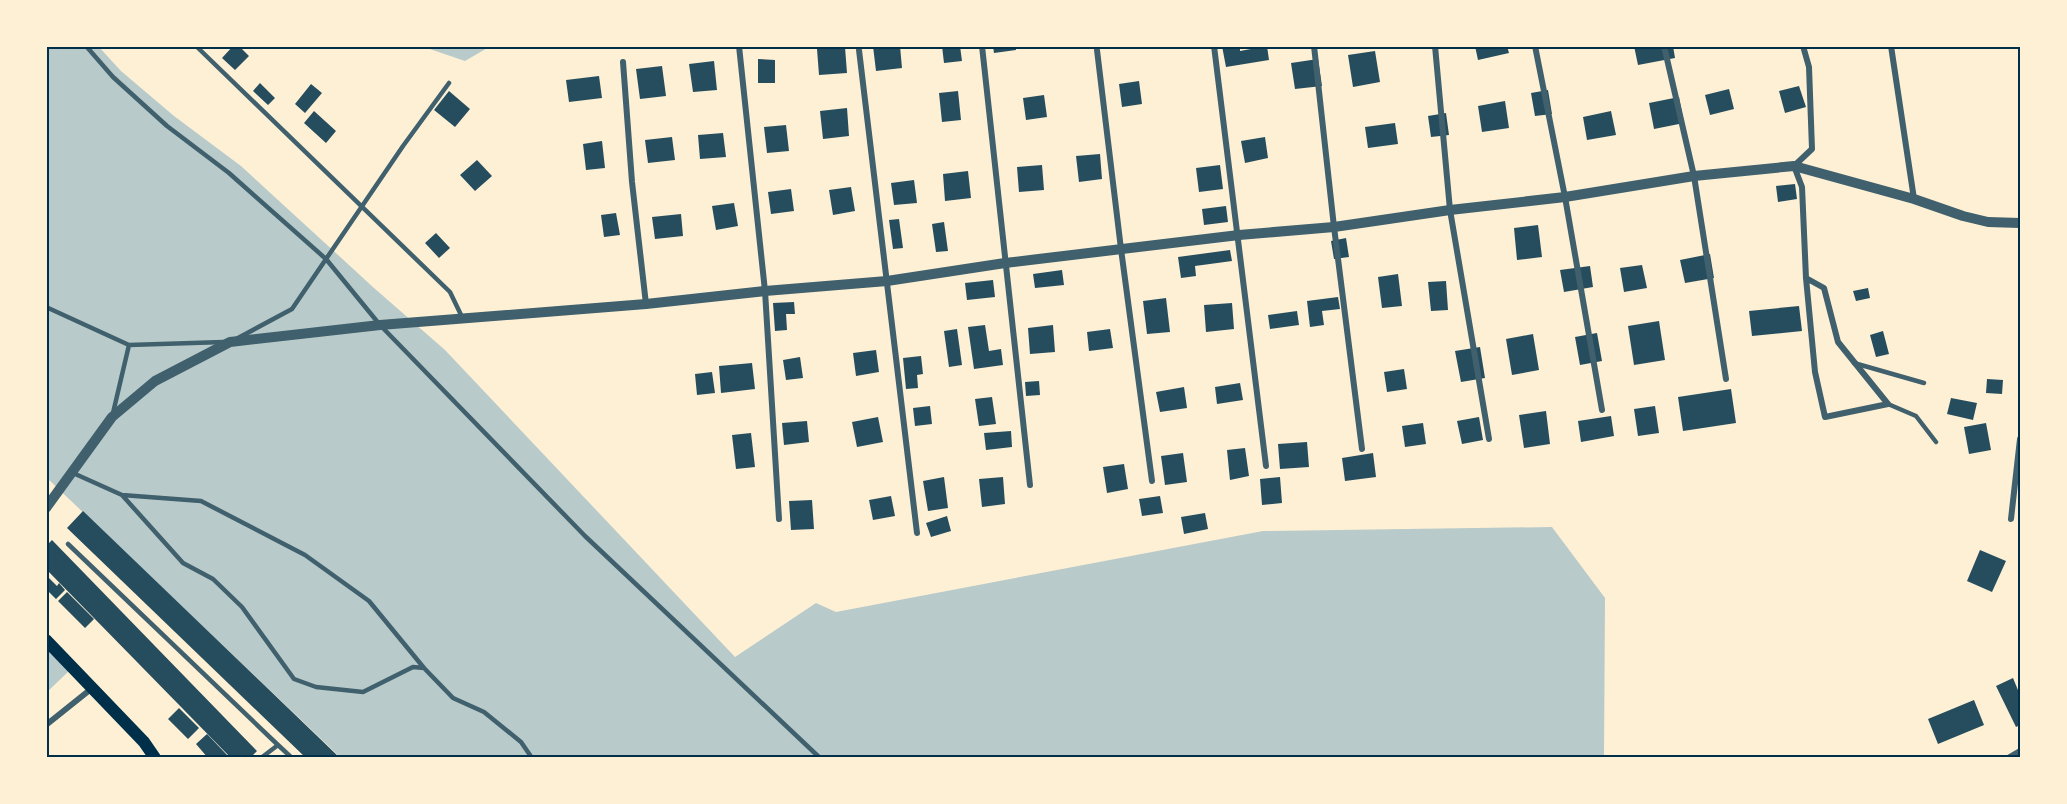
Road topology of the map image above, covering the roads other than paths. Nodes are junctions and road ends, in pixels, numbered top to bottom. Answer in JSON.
{"nodes":[{"id":1,"x":86,"y":46,"type":"edge"},
{"id":2,"x":196,"y":46,"type":"edge"},
{"id":3,"x":739,"y":46,"type":"edge"},
{"id":4,"x":982,"y":46,"type":"edge"},
{"id":5,"x":1214,"y":46,"type":"edge"},
{"id":6,"x":1314,"y":46,"type":"edge"},
{"id":7,"x":1435,"y":46,"type":"edge"},
{"id":8,"x":1535,"y":46,"type":"edge"},
{"id":9,"x":1664,"y":46,"type":"edge"},
{"id":10,"x":1803,"y":46,"type":"edge"},
{"id":11,"x":1891,"y":46,"type":"edge"},
{"id":12,"x":859,"y":50,"type":"dead end"},
{"id":13,"x":1097,"y":50,"type":"dead end"},
{"id":14,"x":623,"y":62,"type":"dead end"},
{"id":15,"x":449,"y":83,"type":"dead end"},
{"id":16,"x":1794,"y":166,"type":"junction"},
{"id":17,"x":1694,"y":176,"type":"junction"},
{"id":18,"x":1565,"y":197,"type":"junction"},
{"id":19,"x":1914,"y":200,"type":"junction"},
{"id":20,"x":361,"y":207,"type":"junction"},
{"id":21,"x":1450,"y":210,"type":"junction"},
{"id":22,"x":2020,"y":223,"type":"edge"},
{"id":23,"x":1334,"y":227,"type":"junction"},
{"id":24,"x":1239,"y":235,"type":"junction"},
{"id":25,"x":1120,"y":249,"type":"junction"},
{"id":26,"x":326,"y":260,"type":"junction"},
{"id":27,"x":1005,"y":263,"type":"junction"},
{"id":28,"x":1806,"y":278,"type":"junction"},
{"id":29,"x":888,"y":281,"type":"junction"},
{"id":30,"x":765,"y":291,"type":"junction"},
{"id":31,"x":646,"y":304,"type":"junction"},
{"id":32,"x":46,"y":307,"type":"edge"},
{"id":33,"x":463,"y":319,"type":"junction"},
{"id":34,"x":380,"y":326,"type":"junction"},
{"id":35,"x":230,"y":342,"type":"junction"},
{"id":36,"x":129,"y":345,"type":"junction"},
{"id":37,"x":1854,"y":363,"type":"junction"},
{"id":38,"x":1726,"y":379,"type":"dead end"},
{"id":39,"x":1924,"y":382,"type":"dead end"},
{"id":40,"x":1888,"y":404,"type":"junction"},
{"id":41,"x":1602,"y":410,"type":"dead end"},
{"id":42,"x":112,"y":417,"type":"junction"},
{"id":43,"x":1489,"y":439,"type":"dead end"},
{"id":44,"x":2020,"y":439,"type":"edge"},
{"id":45,"x":1936,"y":442,"type":"dead end"},
{"id":46,"x":1362,"y":449,"type":"dead end"},
{"id":47,"x":1266,"y":466,"type":"dead end"},
{"id":48,"x":72,"y":472,"type":"junction"},
{"id":49,"x":1152,"y":481,"type":"dead end"},
{"id":50,"x":1030,"y":485,"type":"dead end"},
{"id":51,"x":122,"y":495,"type":"junction"},
{"id":52,"x":46,"y":508,"type":"edge"},
{"id":53,"x":779,"y":519,"type":"dead end"},
{"id":54,"x":2011,"y":519,"type":"dead end"},
{"id":55,"x":917,"y":533,"type":"dead end"},
{"id":56,"x":68,"y":544,"type":"dead end"},
{"id":57,"x":46,"y":640,"type":"edge"},
{"id":58,"x":424,"y":668,"type":"junction"},
{"id":59,"x":91,"y":689,"type":"junction"},
{"id":60,"x":46,"y":725,"type":"edge"},
{"id":61,"x":278,"y":745,"type":"junction"},
{"id":62,"x":2020,"y":751,"type":"edge"},
{"id":63,"x":155,"y":758,"type":"edge"},
{"id":64,"x":261,"y":758,"type":"edge"},
{"id":65,"x":292,"y":758,"type":"edge"},
{"id":66,"x":532,"y":758,"type":"edge"},
{"id":67,"x":820,"y":758,"type":"edge"},
{"id":68,"x":2008,"y":758,"type":"edge"}],
"edges":[{"from":1,"to":26,"type":"lane"},
{"from":2,"to":20,"type":"lane"},
{"from":3,"to":30,"type":"street"},
{"from":4,"to":27,"type":"street"},
{"from":5,"to":24,"type":"street"},
{"from":6,"to":23,"type":"street"},
{"from":7,"to":21,"type":"street"},
{"from":8,"to":18,"type":"street"},
{"from":9,"to":17,"type":"street"},
{"from":10,"to":16,"type":"street"},
{"from":11,"to":19,"type":"street"},
{"from":12,"to":29,"type":"street"},
{"from":13,"to":25,"type":"street"},
{"from":14,"to":31,"type":"street"},
{"from":15,"to":20,"type":"lane"},
{"from":16,"to":17,"type":"street"},
{"from":16,"to":19,"type":"street"},
{"from":16,"to":28,"type":"street"},
{"from":17,"to":18,"type":"street"},
{"from":17,"to":38,"type":"street"},
{"from":18,"to":21,"type":"street"},
{"from":18,"to":41,"type":"street"},
{"from":19,"to":22,"type":"street"},
{"from":20,"to":26,"type":"lane"},
{"from":20,"to":33,"type":"lane"},
{"from":21,"to":23,"type":"street"},
{"from":21,"to":43,"type":"street"},
{"from":23,"to":24,"type":"street"},
{"from":23,"to":46,"type":"street"},
{"from":24,"to":25,"type":"street"},
{"from":24,"to":47,"type":"street"},
{"from":25,"to":27,"type":"street"},
{"from":25,"to":49,"type":"street"},
{"from":26,"to":34,"type":"lane"},
{"from":26,"to":35,"type":"lane"},
{"from":27,"to":29,"type":"street"},
{"from":27,"to":50,"type":"street"},
{"from":28,"to":37,"type":"street"},
{"from":28,"to":40,"type":"street"},
{"from":29,"to":30,"type":"street"},
{"from":29,"to":55,"type":"street"},
{"from":30,"to":31,"type":"street"},
{"from":30,"to":53,"type":"street"},
{"from":31,"to":33,"type":"street"},
{"from":32,"to":36,"type":"lane"},
{"from":33,"to":34,"type":"street"},
{"from":34,"to":35,"type":"street"},
{"from":34,"to":67,"type":"lane"},
{"from":35,"to":36,"type":"lane"},
{"from":35,"to":42,"type":"street"},
{"from":36,"to":42,"type":"lane"},
{"from":37,"to":39,"type":"lane"},
{"from":37,"to":40,"type":"street"},
{"from":40,"to":45,"type":"lane"},
{"from":42,"to":48,"type":"street"},
{"from":44,"to":54,"type":"street"},
{"from":48,"to":51,"type":"lane"},
{"from":48,"to":52,"type":"street"},
{"from":51,"to":58,"type":"lane"},
{"from":51,"to":58,"type":"lane"},
{"from":56,"to":61,"type":"lane"},
{"from":57,"to":59,"type":"main road"},
{"from":58,"to":66,"type":"lane"},
{"from":59,"to":60,"type":"street"},
{"from":59,"to":63,"type":"main road"},
{"from":61,"to":64,"type":"lane"},
{"from":61,"to":65,"type":"lane"},
{"from":62,"to":68,"type":"street"}]}
